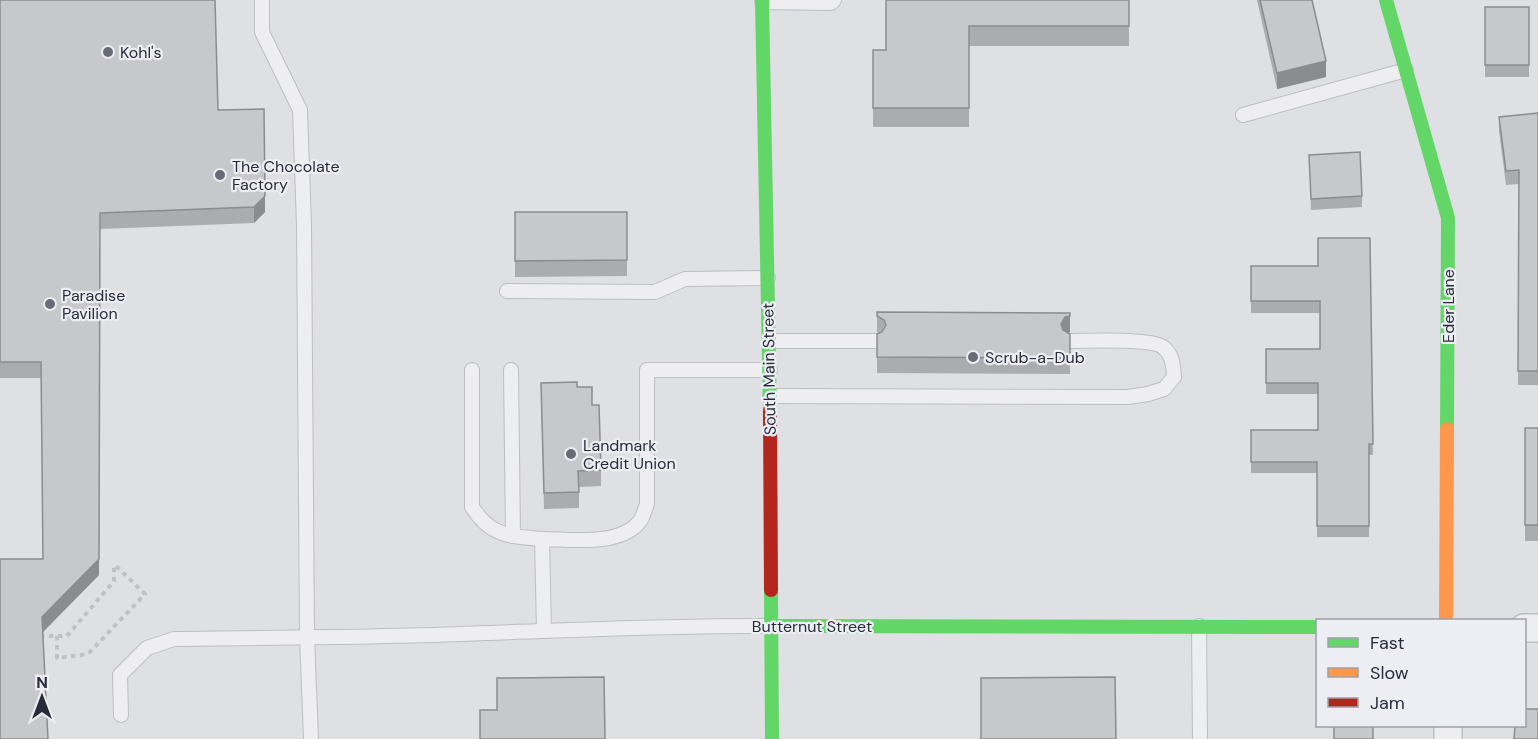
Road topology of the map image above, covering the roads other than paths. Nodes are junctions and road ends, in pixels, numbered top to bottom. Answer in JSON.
{"nodes":[{"id":1,"x":261,"y":0,"type":"edge"},
{"id":2,"x":834,"y":0,"type":"edge"},
{"id":3,"x":1386,"y":0,"type":"edge"},
{"id":4,"x":762,"y":1,"type":"edge"},
{"id":5,"x":1406,"y":70,"type":"junction"},
{"id":6,"x":1243,"y":115,"type":"dead end"},
{"id":7,"x":768,"y":278,"type":"junction"},
{"id":8,"x":507,"y":291,"type":"dead end"},
{"id":9,"x":770,"y":341,"type":"junction"},
{"id":10,"x":877,"y":341,"type":"edge"},
{"id":11,"x":1070,"y":341,"type":"edge"},
{"id":12,"x":472,"y":370,"type":"dead end"},
{"id":13,"x":511,"y":370,"type":"dead end"},
{"id":14,"x":770,"y":370,"type":"junction"},
{"id":15,"x":770,"y":396,"type":"junction"},
{"id":16,"x":513,"y":536,"type":"junction"},
{"id":17,"x":542,"y":539,"type":"junction"},
{"id":18,"x":1446,"y":619,"type":"edge"},
{"id":19,"x":771,"y":626,"type":"junction"},
{"id":20,"x":1199,"y":626,"type":"junction"},
{"id":21,"x":1316,"y":627,"type":"edge"},
{"id":22,"x":544,"y":630,"type":"junction"},
{"id":23,"x":307,"y":636,"type":"junction"},
{"id":24,"x":121,"y":715,"type":"dead end"},
{"id":25,"x":310,"y":739,"type":"edge"},
{"id":26,"x":772,"y":739,"type":"edge"},
{"id":27,"x":1200,"y":739,"type":"edge"}],
"edges":[{"from":1,"to":23,"type":"lane"},
{"from":2,"to":4,"type":"lane"},
{"from":3,"to":5,"type":"street","name":"Eder Lane"},
{"from":4,"to":7,"type":"street","name":"South Main Street"},
{"from":5,"to":6,"type":"lane"},
{"from":5,"to":18,"type":"street","name":"Eder Lane"},
{"from":7,"to":8,"type":"lane"},
{"from":7,"to":9,"type":"street","name":"South Main Street"},
{"from":9,"to":10,"type":"lane"},
{"from":9,"to":14,"type":"street","name":"South Main Street"},
{"from":11,"to":15,"type":"lane"},
{"from":12,"to":16,"type":"lane"},
{"from":13,"to":16,"type":"lane"},
{"from":14,"to":15,"type":"street","name":"South Main Street"},
{"from":14,"to":17,"type":"lane"},
{"from":15,"to":19,"type":"street","name":"South Main Street"},
{"from":16,"to":17,"type":"lane"},
{"from":17,"to":22,"type":"lane"},
{"from":19,"to":20,"type":"street","name":"Butternut Street"},
{"from":19,"to":22,"type":"lane","name":"Butternut Street"},
{"from":19,"to":26,"type":"street","name":"South Main Street"},
{"from":20,"to":21,"type":"street","name":"Butternut Street"},
{"from":20,"to":27,"type":"lane"},
{"from":22,"to":23,"type":"lane","name":"Butternut Street"},
{"from":23,"to":24,"type":"lane","name":"Butternut Street"},
{"from":23,"to":25,"type":"lane"}]}
